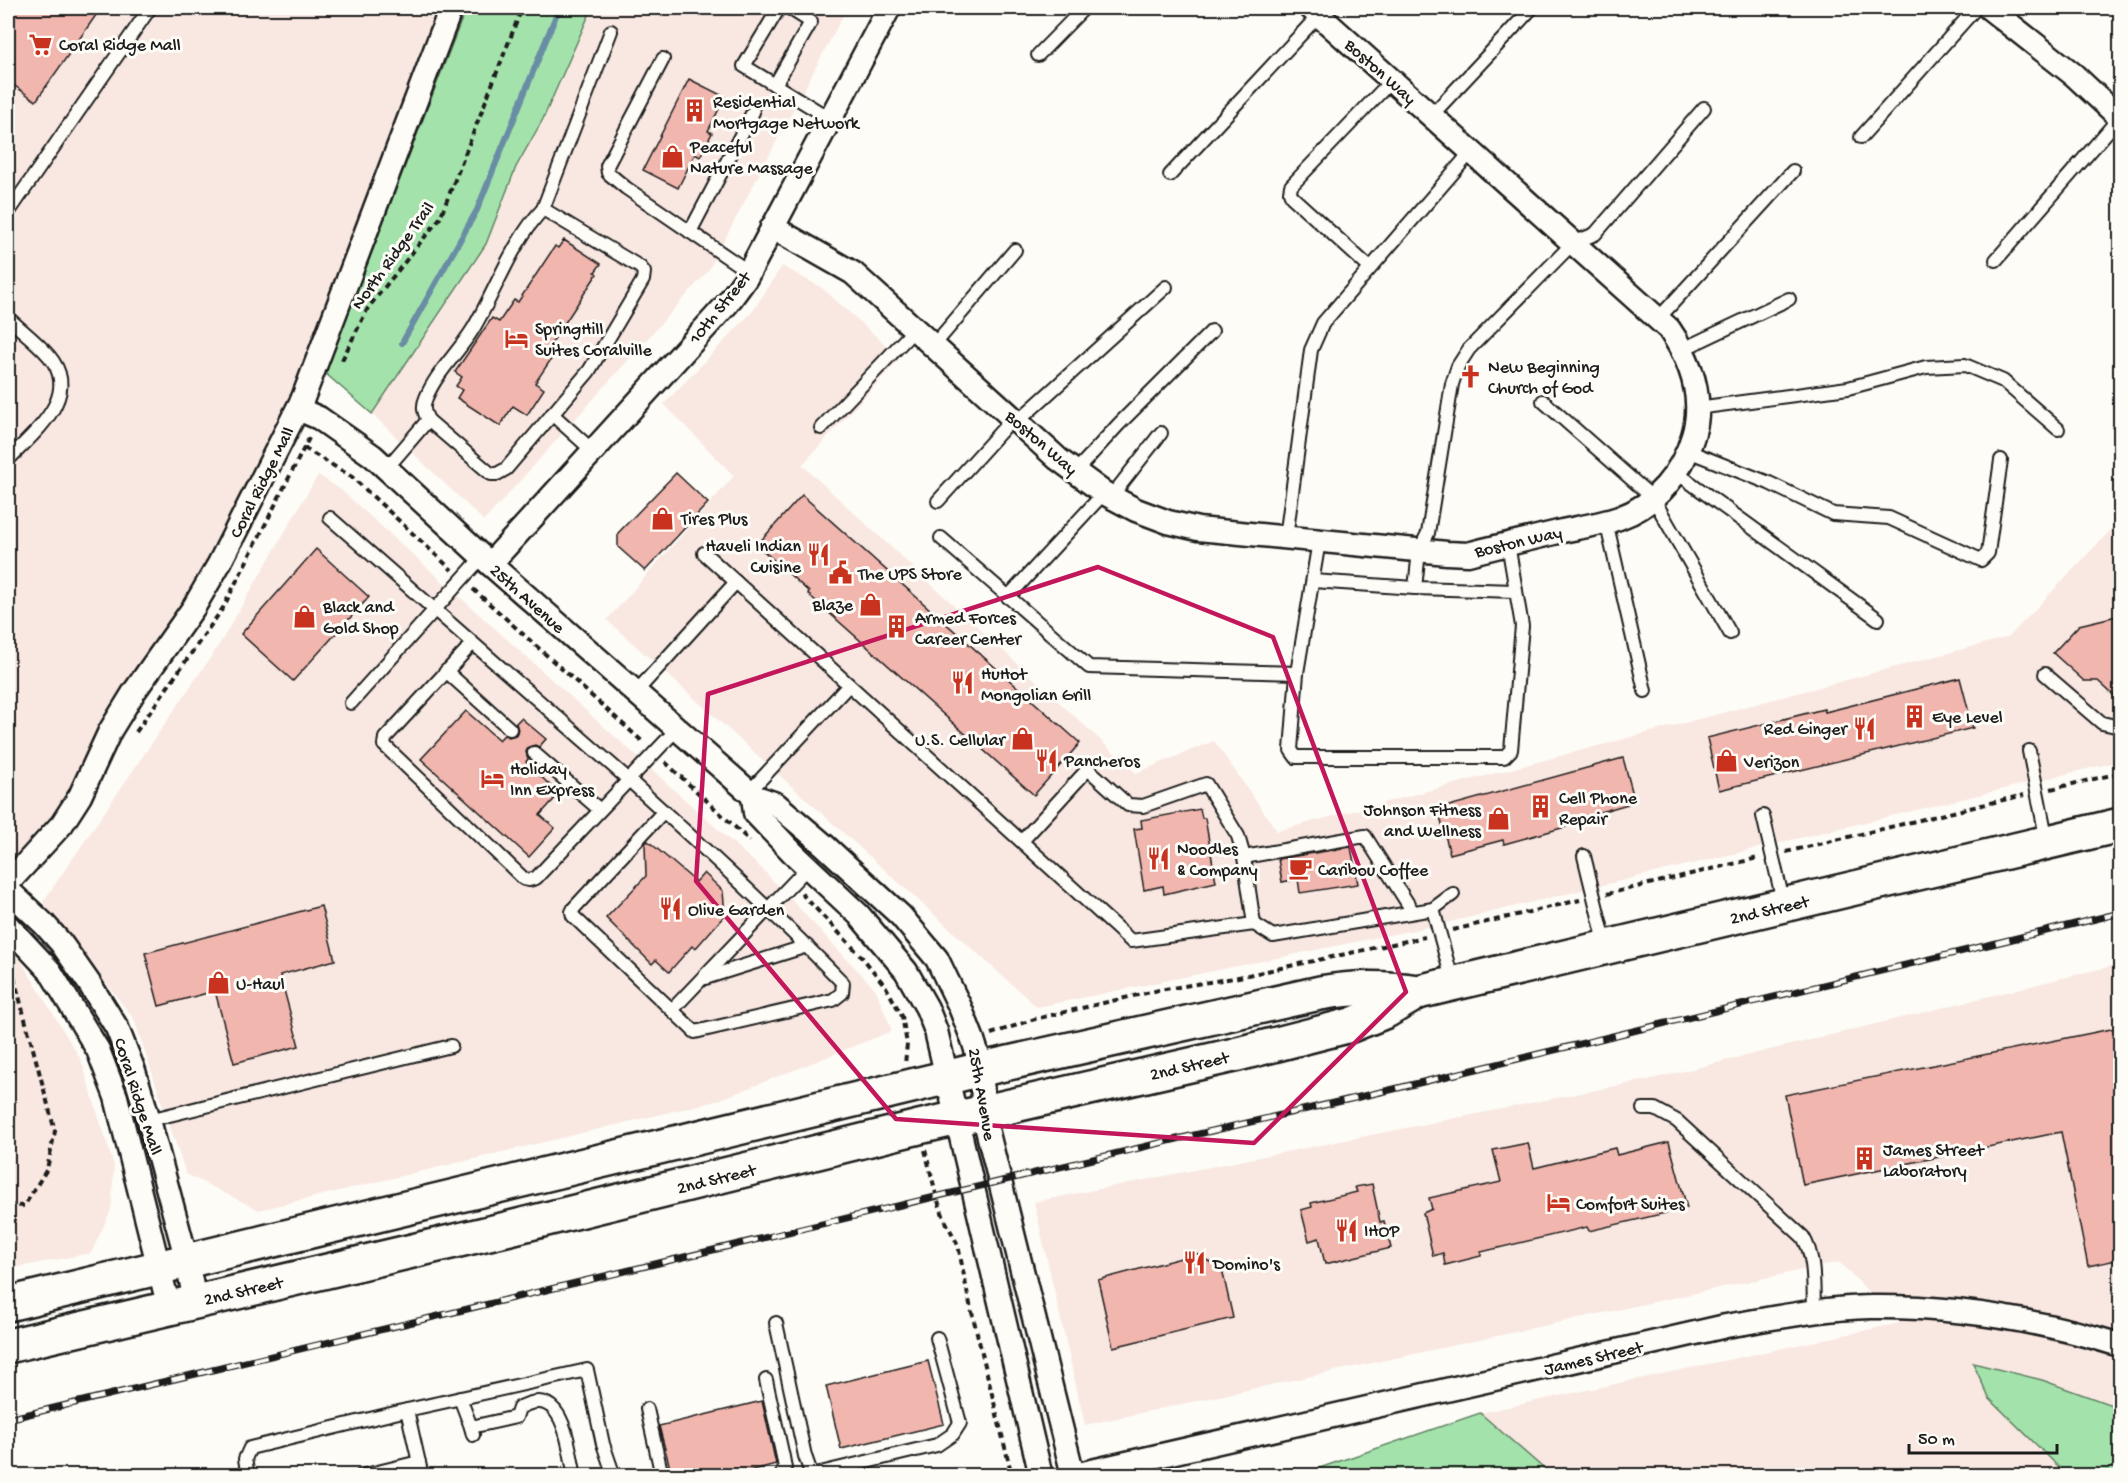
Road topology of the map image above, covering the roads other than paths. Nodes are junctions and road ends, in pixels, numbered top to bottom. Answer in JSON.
{"nodes":[{"id":1,"x":150,"y":8,"type":"edge"},
{"id":2,"x":451,"y":8,"type":"edge"},
{"id":3,"x":779,"y":8,"type":"edge"},
{"id":4,"x":789,"y":8,"type":"edge"},
{"id":5,"x":1084,"y":8,"type":"edge"},
{"id":6,"x":1532,"y":8,"type":"edge"},
{"id":7,"x":1976,"y":8,"type":"edge"},
{"id":8,"x":1989,"y":8,"type":"edge"},
{"id":9,"x":881,"y":10,"type":"edge"},
{"id":10,"x":1315,"y":11,"type":"edge"},
{"id":11,"x":611,"y":31,"type":"dead end"},
{"id":12,"x":1038,"y":55,"type":"dead end"},
{"id":13,"x":663,"y":59,"type":"dead end"},
{"id":14,"x":1392,"y":80,"type":"junction"},
{"id":15,"x":776,"y":85,"type":"junction"},
{"id":16,"x":1704,"y":108,"type":"dead end"},
{"id":17,"x":753,"y":112,"type":"dead end"},
{"id":18,"x":1431,"y":116,"type":"junction"},
{"id":19,"x":2120,"y":117,"type":"edge"},
{"id":20,"x":829,"y":118,"type":"junction"},
{"id":21,"x":1861,"y":137,"type":"dead end"},
{"id":22,"x":1471,"y":152,"type":"junction"},
{"id":23,"x":1793,"y":171,"type":"dead end"},
{"id":24,"x":1170,"y":175,"type":"dead end"},
{"id":25,"x":543,"y":209,"type":"junction"},
{"id":26,"x":8,"y":213,"type":"edge"},
{"id":27,"x":772,"y":227,"type":"junction"},
{"id":28,"x":690,"y":232,"type":"junction"},
{"id":29,"x":1572,"y":243,"type":"junction"},
{"id":30,"x":1015,"y":250,"type":"dead end"},
{"id":31,"x":1996,"y":260,"type":"dead end"},
{"id":32,"x":1371,"y":268,"type":"junction"},
{"id":33,"x":749,"y":272,"type":"junction"},
{"id":34,"x":1166,"y":287,"type":"dead end"},
{"id":35,"x":1789,"y":299,"type":"dead end"},
{"id":36,"x":8,"y":318,"type":"edge"},
{"id":37,"x":1658,"y":319,"type":"junction"},
{"id":38,"x":915,"y":329,"type":"junction"},
{"id":39,"x":1212,"y":331,"type":"dead end"},
{"id":40,"x":933,"y":346,"type":"junction"},
{"id":41,"x":1683,"y":349,"type":"junction"},
{"id":42,"x":1544,"y":401,"type":"dead end"},
{"id":43,"x":1697,"y":408,"type":"junction"},
{"id":44,"x":298,"y":409,"type":"junction"},
{"id":45,"x":552,"y":414,"type":"junction"},
{"id":46,"x":428,"y":420,"type":"junction"},
{"id":47,"x":1015,"y":420,"type":"junction"},
{"id":48,"x":821,"y":428,"type":"dead end"},
{"id":49,"x":2058,"y":429,"type":"dead end"},
{"id":50,"x":1161,"y":433,"type":"dead end"},
{"id":51,"x":593,"y":451,"type":"junction"},
{"id":52,"x":1688,"y":452,"type":"junction"},
{"id":53,"x":8,"y":460,"type":"edge"},
{"id":54,"x":2001,"y":460,"type":"dead end"},
{"id":55,"x":386,"y":469,"type":"junction"},
{"id":56,"x":1075,"y":472,"type":"junction"},
{"id":57,"x":1677,"y":473,"type":"junction"},
{"id":58,"x":1108,"y":495,"type":"junction"},
{"id":59,"x":1653,"y":498,"type":"junction"},
{"id":60,"x":938,"y":501,"type":"dead end"},
{"id":61,"x":330,"y":518,"type":"dead end"},
{"id":62,"x":1606,"y":521,"type":"junction"},
{"id":63,"x":942,"y":538,"type":"dead end"},
{"id":64,"x":1286,"y":538,"type":"junction"},
{"id":65,"x":1319,"y":541,"type":"junction"},
{"id":66,"x":1509,"y":544,"type":"junction"},
{"id":67,"x":1419,"y":551,"type":"junction"},
{"id":68,"x":704,"y":553,"type":"dead end"},
{"id":69,"x":486,"y":561,"type":"junction"},
{"id":70,"x":1312,"y":581,"type":"junction"},
{"id":71,"x":736,"y":582,"type":"junction"},
{"id":72,"x":1415,"y":588,"type":"junction"},
{"id":73,"x":1516,"y":591,"type":"junction"},
{"id":74,"x":1008,"y":597,"type":"junction"},
{"id":75,"x":434,"y":610,"type":"junction"},
{"id":76,"x":1878,"y":619,"type":"dead end"},
{"id":77,"x":1730,"y":633,"type":"dead end"},
{"id":78,"x":472,"y":644,"type":"junction"},
{"id":79,"x":446,"y":671,"type":"junction"},
{"id":80,"x":1297,"y":673,"type":"junction"},
{"id":81,"x":2045,"y":674,"type":"dead end"},
{"id":82,"x":849,"y":685,"type":"junction"},
{"id":83,"x":1645,"y":691,"type":"dead end"},
{"id":84,"x":635,"y":693,"type":"junction"},
{"id":85,"x":351,"y":703,"type":"dead end"},
{"id":86,"x":2121,"y":727,"type":"edge"},
{"id":87,"x":510,"y":729,"type":"dead end"},
{"id":88,"x":677,"y":729,"type":"junction"},
{"id":89,"x":2029,"y":751,"type":"dead end"},
{"id":90,"x":534,"y":753,"type":"dead end"},
{"id":91,"x":629,"y":780,"type":"junction"},
{"id":92,"x":751,"y":794,"type":"junction"},
{"id":93,"x":600,"y":810,"type":"junction"},
{"id":94,"x":664,"y":811,"type":"junction"},
{"id":95,"x":1763,"y":816,"type":"dead end"},
{"id":96,"x":2121,"y":825,"type":"edge"},
{"id":97,"x":1022,"y":841,"type":"junction"},
{"id":98,"x":2048,"y":843,"type":"junction"},
{"id":99,"x":1584,"y":856,"type":"dead end"},
{"id":100,"x":1244,"y":857,"type":"junction"},
{"id":101,"x":808,"y":867,"type":"junction"},
{"id":102,"x":8,"y":883,"type":"edge"},
{"id":103,"x":8,"y":890,"type":"edge"},
{"id":104,"x":1453,"y":894,"type":"dead end"},
{"id":105,"x":1784,"y":905,"type":"junction"},
{"id":106,"x":769,"y":908,"type":"junction"},
{"id":107,"x":1433,"y":909,"type":"junction"},
{"id":108,"x":1413,"y":912,"type":"junction"},
{"id":109,"x":1254,"y":924,"type":"junction"},
{"id":110,"x":8,"y":926,"type":"edge"},
{"id":111,"x":807,"y":946,"type":"junction"},
{"id":112,"x":1606,"y":947,"type":"junction"},
{"id":113,"x":703,"y":978,"type":"junction"},
{"id":114,"x":1453,"y":984,"type":"junction"},
{"id":115,"x":1418,"y":992,"type":"junction"},
{"id":116,"x":672,"y":1010,"type":"junction"},
{"id":117,"x":451,"y":1046,"type":"dead end"},
{"id":118,"x":977,"y":1054,"type":"junction"},
{"id":119,"x":943,"y":1064,"type":"junction"},
{"id":120,"x":1643,"y":1109,"type":"dead end"},
{"id":121,"x":970,"y":1117,"type":"junction"},
{"id":122,"x":149,"y":1120,"type":"junction"},
{"id":123,"x":173,"y":1264,"type":"junction"},
{"id":124,"x":8,"y":1304,"type":"edge"},
{"id":125,"x":182,"y":1304,"type":"junction"},
{"id":126,"x":1814,"y":1312,"type":"junction"},
{"id":127,"x":776,"y":1323,"type":"dead end"},
{"id":128,"x":937,"y":1338,"type":"dead end"},
{"id":129,"x":2121,"y":1345,"type":"edge"},
{"id":130,"x":8,"y":1346,"type":"edge"},
{"id":131,"x":766,"y":1380,"type":"dead end"},
{"id":132,"x":459,"y":1398,"type":"junction"},
{"id":133,"x":647,"y":1409,"type":"dead end"},
{"id":134,"x":407,"y":1410,"type":"junction"},
{"id":135,"x":419,"y":1462,"type":"junction"},
{"id":136,"x":812,"y":1475,"type":"edge"},
{"id":137,"x":1072,"y":1475,"type":"edge"},
{"id":138,"x":248,"y":1476,"type":"edge"},
{"id":139,"x":361,"y":1476,"type":"edge"},
{"id":140,"x":422,"y":1476,"type":"edge"},
{"id":141,"x":575,"y":1476,"type":"edge"},
{"id":142,"x":614,"y":1476,"type":"edge"},
{"id":143,"x":662,"y":1476,"type":"edge"},
{"id":144,"x":781,"y":1476,"type":"edge"},
{"id":145,"x":1041,"y":1476,"type":"edge"}],
"edges":[{"from":1,"to":26,"type":"lane"},
{"from":2,"to":44,"type":"street","name":"Coral Ridge Mall"},
{"from":3,"to":15,"type":"lane"},
{"from":4,"to":15,"type":"lane"},
{"from":5,"to":12,"type":"lane"},
{"from":6,"to":18,"type":"lane"},
{"from":7,"to":21,"type":"lane"},
{"from":8,"to":19,"type":"street"},
{"from":9,"to":20,"type":"street","name":"10th Street"},
{"from":10,"to":14,"type":"street","name":"Boston Way"},
{"from":10,"to":24,"type":"lane"},
{"from":11,"to":25,"type":"lane"},
{"from":13,"to":28,"type":"lane"},
{"from":14,"to":18,"type":"street","name":"Boston Way"},
{"from":14,"to":32,"type":"lane"},
{"from":15,"to":20,"type":"lane"},
{"from":16,"to":29,"type":"lane"},
{"from":17,"to":28,"type":"lane"},
{"from":18,"to":22,"type":"street","name":"Boston Way"},
{"from":19,"to":31,"type":"lane"},
{"from":20,"to":27,"type":"street","name":"10th Street"},
{"from":22,"to":29,"type":"street","name":"Boston Way"},
{"from":22,"to":32,"type":"lane"},
{"from":23,"to":37,"type":"lane"},
{"from":25,"to":45,"type":"lane"},
{"from":25,"to":46,"type":"lane"},
{"from":27,"to":33,"type":"street","name":"10th Street"},
{"from":27,"to":38,"type":"street","name":"Boston Way"},
{"from":28,"to":33,"type":"lane"},
{"from":29,"to":37,"type":"street","name":"Boston Way"},
{"from":29,"to":67,"type":"lane"},
{"from":30,"to":40,"type":"lane"},
{"from":32,"to":64,"type":"lane"},
{"from":33,"to":51,"type":"street","name":"10th Street"},
{"from":34,"to":47,"type":"lane"},
{"from":35,"to":41,"type":"lane"},
{"from":36,"to":53,"type":"lane"},
{"from":37,"to":41,"type":"street","name":"Boston Way"},
{"from":38,"to":40,"type":"street","name":"Boston Way"},
{"from":38,"to":48,"type":"lane"},
{"from":39,"to":56,"type":"lane"},
{"from":40,"to":47,"type":"street","name":"Boston Way"},
{"from":41,"to":43,"type":"street","name":"Boston Way"},
{"from":42,"to":59,"type":"lane"},
{"from":43,"to":49,"type":"lane"},
{"from":43,"to":52,"type":"street","name":"Boston Way"},
{"from":44,"to":55,"type":"street","name":"25th Avenue"},
{"from":44,"to":102,"type":"street","name":"Coral Ridge Mall"},
{"from":45,"to":46,"type":"lane"},
{"from":45,"to":51,"type":"lane"},
{"from":46,"to":55,"type":"lane"},
{"from":47,"to":56,"type":"street","name":"Boston Way"},
{"from":47,"to":60,"type":"lane"},
{"from":50,"to":58,"type":"lane"},
{"from":51,"to":69,"type":"street","name":"10th Street"},
{"from":52,"to":54,"type":"lane"},
{"from":52,"to":57,"type":"street","name":"Boston Way"},
{"from":55,"to":69,"type":"street","name":"25th Avenue"},
{"from":56,"to":58,"type":"street","name":"Boston Way"},
{"from":57,"to":59,"type":"street","name":"Boston Way"},
{"from":57,"to":76,"type":"lane"},
{"from":58,"to":64,"type":"street","name":"Boston Way"},
{"from":58,"to":74,"type":"lane"},
{"from":59,"to":62,"type":"street","name":"Boston Way"},
{"from":59,"to":77,"type":"lane"},
{"from":61,"to":75,"type":"lane"},
{"from":62,"to":66,"type":"street","name":"Boston Way"},
{"from":62,"to":83,"type":"lane"},
{"from":63,"to":74,"type":"lane"},
{"from":64,"to":65,"type":"street","name":"Boston Way"},
{"from":65,"to":67,"type":"street","name":"Boston Way"},
{"from":65,"to":70,"type":"lane"},
{"from":66,"to":67,"type":"street","name":"Boston Way"},
{"from":66,"to":73,"type":"lane"},
{"from":67,"to":72,"type":"lane"},
{"from":68,"to":71,"type":"lane"},
{"from":69,"to":75,"type":"lane"},
{"from":69,"to":84,"type":"street","name":"25th Avenue"},
{"from":70,"to":72,"type":"lane"},
{"from":70,"to":80,"type":"lane"},
{"from":71,"to":82,"type":"lane"},
{"from":71,"to":84,"type":"lane"},
{"from":72,"to":73,"type":"lane"},
{"from":73,"to":80,"type":"lane"},
{"from":74,"to":80,"type":"lane"},
{"from":75,"to":78,"type":"lane"},
{"from":75,"to":85,"type":"lane"},
{"from":78,"to":79,"type":"lane"},
{"from":78,"to":91,"type":"lane"},
{"from":79,"to":87,"type":"lane"},
{"from":79,"to":93,"type":"lane"},
{"from":81,"to":86,"type":"lane"},
{"from":82,"to":92,"type":"lane"},
{"from":82,"to":97,"type":"lane"},
{"from":84,"to":88,"type":"street","name":"25th Avenue"},
{"from":88,"to":91,"type":"lane"},
{"from":88,"to":92,"type":"street","name":"25th Avenue"},
{"from":89,"to":98,"type":"lane"},
{"from":90,"to":93,"type":"lane"},
{"from":91,"to":93,"type":"lane"},
{"from":91,"to":94,"type":"lane"},
{"from":92,"to":101,"type":"street","name":"25th Avenue"},
{"from":92,"to":118,"type":"street","name":"25th Avenue"},
{"from":94,"to":106,"type":"lane"},
{"from":94,"to":116,"type":"lane"},
{"from":95,"to":105,"type":"lane"},
{"from":96,"to":98,"type":"main road","name":"2nd Street"},
{"from":97,"to":100,"type":"lane"},
{"from":97,"to":109,"type":"lane"},
{"from":98,"to":105,"type":"main road","name":"2nd Street"},
{"from":99,"to":112,"type":"lane"},
{"from":100,"to":108,"type":"lane"},
{"from":100,"to":109,"type":"lane"},
{"from":101,"to":106,"type":"lane"},
{"from":101,"to":119,"type":"street","name":"25th Avenue"},
{"from":103,"to":122,"type":"street","name":"Coral Ridge Mall"},
{"from":104,"to":107,"type":"lane"},
{"from":105,"to":112,"type":"main road","name":"2nd Street"},
{"from":106,"to":111,"type":"lane"},
{"from":106,"to":113,"type":"lane"},
{"from":107,"to":108,"type":"lane"},
{"from":107,"to":114,"type":"lane"},
{"from":108,"to":109,"type":"lane"},
{"from":110,"to":123,"type":"street","name":"Coral Ridge Mall"},
{"from":111,"to":113,"type":"lane"},
{"from":111,"to":116,"type":"lane"},
{"from":112,"to":114,"type":"main road","name":"2nd Street"},
{"from":113,"to":116,"type":"lane"},
{"from":114,"to":115,"type":"main road","name":"2nd Street"},
{"from":115,"to":118,"type":"main road","name":"2nd Street"},
{"from":115,"to":121,"type":"main road","name":"2nd Street"},
{"from":117,"to":122,"type":"lane"},
{"from":118,"to":119,"type":"main road","name":"2nd Street"},
{"from":118,"to":121,"type":"street","name":"25th Avenue"},
{"from":119,"to":121,"type":"street","name":"25th Avenue"},
{"from":119,"to":123,"type":"main road","name":"2nd Street"},
{"from":120,"to":126,"type":"lane"},
{"from":121,"to":125,"type":"main road","name":"2nd Street"},
{"from":121,"to":137,"type":"street","name":"25th Avenue"},
{"from":121,"to":145,"type":"street","name":"25th Avenue"},
{"from":122,"to":123,"type":"street","name":"Coral Ridge Mall"},
{"from":123,"to":124,"type":"main road","name":"2nd Street"},
{"from":123,"to":125,"type":"street","name":"Coral Ridge Mall"},
{"from":125,"to":130,"type":"main road","name":"2nd Street"},
{"from":126,"to":129,"type":"street","name":"James Street"},
{"from":126,"to":137,"type":"street","name":"James Street"},
{"from":127,"to":136,"type":"lane"},
{"from":128,"to":136,"type":"lane"},
{"from":131,"to":144,"type":"lane"},
{"from":132,"to":134,"type":"lane"},
{"from":132,"to":141,"type":"lane"},
{"from":132,"to":142,"type":"lane"},
{"from":133,"to":143,"type":"lane"},
{"from":134,"to":135,"type":"lane"},
{"from":134,"to":138,"type":"lane"},
{"from":135,"to":139,"type":"lane"},
{"from":135,"to":140,"type":"lane"}]}
